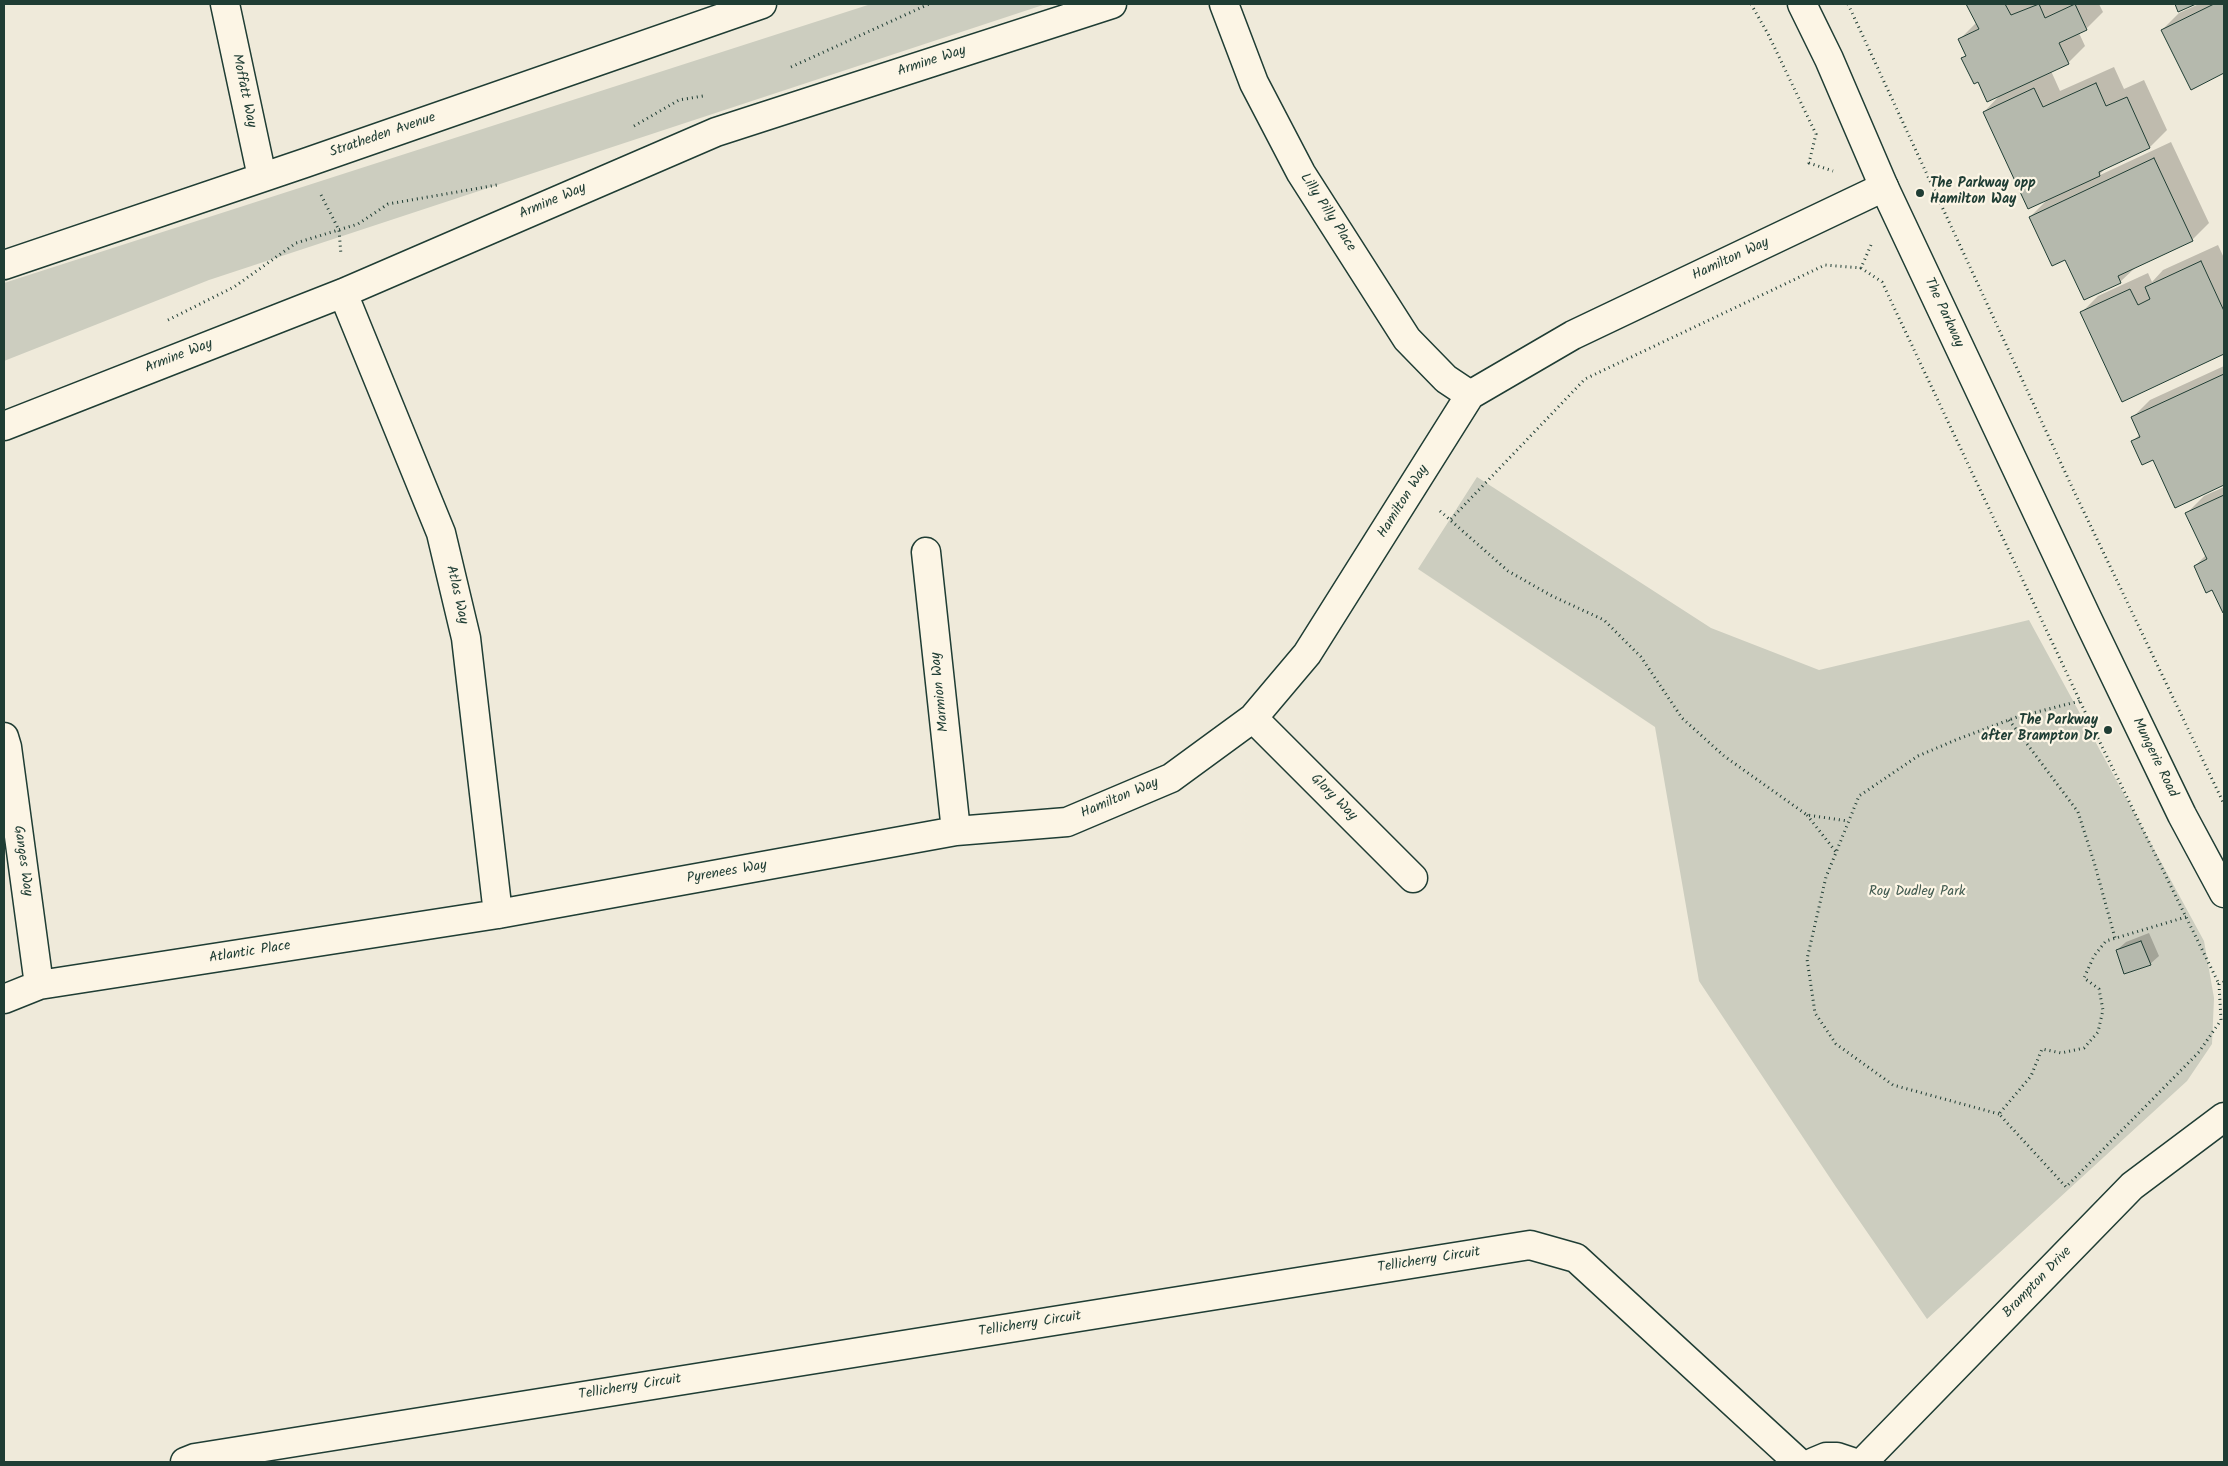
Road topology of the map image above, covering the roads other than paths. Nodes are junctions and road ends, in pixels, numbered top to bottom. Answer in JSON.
{"nodes":[{"id":1,"x":224,"y":4,"type":"edge"},
{"id":2,"x":762,"y":4,"type":"edge"},
{"id":3,"x":1112,"y":4,"type":"edge"},
{"id":4,"x":1224,"y":4,"type":"edge"},
{"id":5,"x":1802,"y":4,"type":"edge"},
{"id":6,"x":262,"y":178,"type":"junction"},
{"id":7,"x":1884,"y":187,"type":"junction"},
{"id":8,"x":4,"y":265,"type":"edge"},
{"id":9,"x":343,"y":293,"type":"junction"},
{"id":10,"x":1470,"y":395,"type":"junction"},
{"id":11,"x":4,"y":426,"type":"edge"},
{"id":12,"x":926,"y":552,"type":"dead end"},
{"id":13,"x":2088,"y":620,"type":"joint"},
{"id":14,"x":1253,"y":718,"type":"junction"},
{"id":15,"x":4,"y":737,"type":"edge"},
{"id":16,"x":956,"y":831,"type":"junction"},
{"id":17,"x":1413,"y":878,"type":"dead end"},
{"id":18,"x":2224,"y":893,"type":"edge"},
{"id":19,"x":498,"y":914,"type":"junction"},
{"id":20,"x":39,"y":985,"type":"junction"},
{"id":21,"x":4,"y":999,"type":"edge"},
{"id":22,"x":2224,"y":1116,"type":"edge"},
{"id":23,"x":185,"y":1462,"type":"edge"},
{"id":24,"x":1798,"y":1462,"type":"edge"},
{"id":25,"x":1814,"y":1462,"type":"edge"},
{"id":26,"x":1852,"y":1462,"type":"edge"},
{"id":27,"x":1864,"y":1462,"type":"edge"}],
"edges":[{"from":1,"to":6,"type":"street","name":"Moffatt Way"},
{"from":2,"to":6,"type":"street","name":"Stratheden Avenue"},
{"from":3,"to":9,"type":"street","name":"Armine Way"},
{"from":4,"to":10,"type":"street","name":"Lilly Pilly Place"},
{"from":5,"to":7,"type":"street","name":"The Parkway"},
{"from":6,"to":8,"type":"street","name":"Stratheden Avenue"},
{"from":7,"to":10,"type":"street","name":"Hamilton Way"},
{"from":7,"to":13,"type":"street","name":"The Parkway"},
{"from":9,"to":11,"type":"street","name":"Armine Way"},
{"from":9,"to":19,"type":"street","name":"Atlas Way"},
{"from":10,"to":14,"type":"street","name":"Hamilton Way"},
{"from":12,"to":16,"type":"street","name":"Marmion Way"},
{"from":13,"to":18,"type":"street","name":"Mungerie Road"},
{"from":14,"to":16,"type":"street","name":"Hamilton Way"},
{"from":14,"to":17,"type":"street","name":"Glory Way"},
{"from":15,"to":20,"type":"street","name":"Ganges Way"},
{"from":16,"to":19,"type":"street","name":"Pyrenees Way"},
{"from":19,"to":20,"type":"street","name":"Atlantic Place"},
{"from":20,"to":21,"type":"street","name":"Atlantic Place"},
{"from":22,"to":27,"type":"street","name":"Brampton Drive"},
{"from":23,"to":24,"type":"street","name":"Tellicherry Circuit"},
{"from":25,"to":26,"type":"street"}]}
